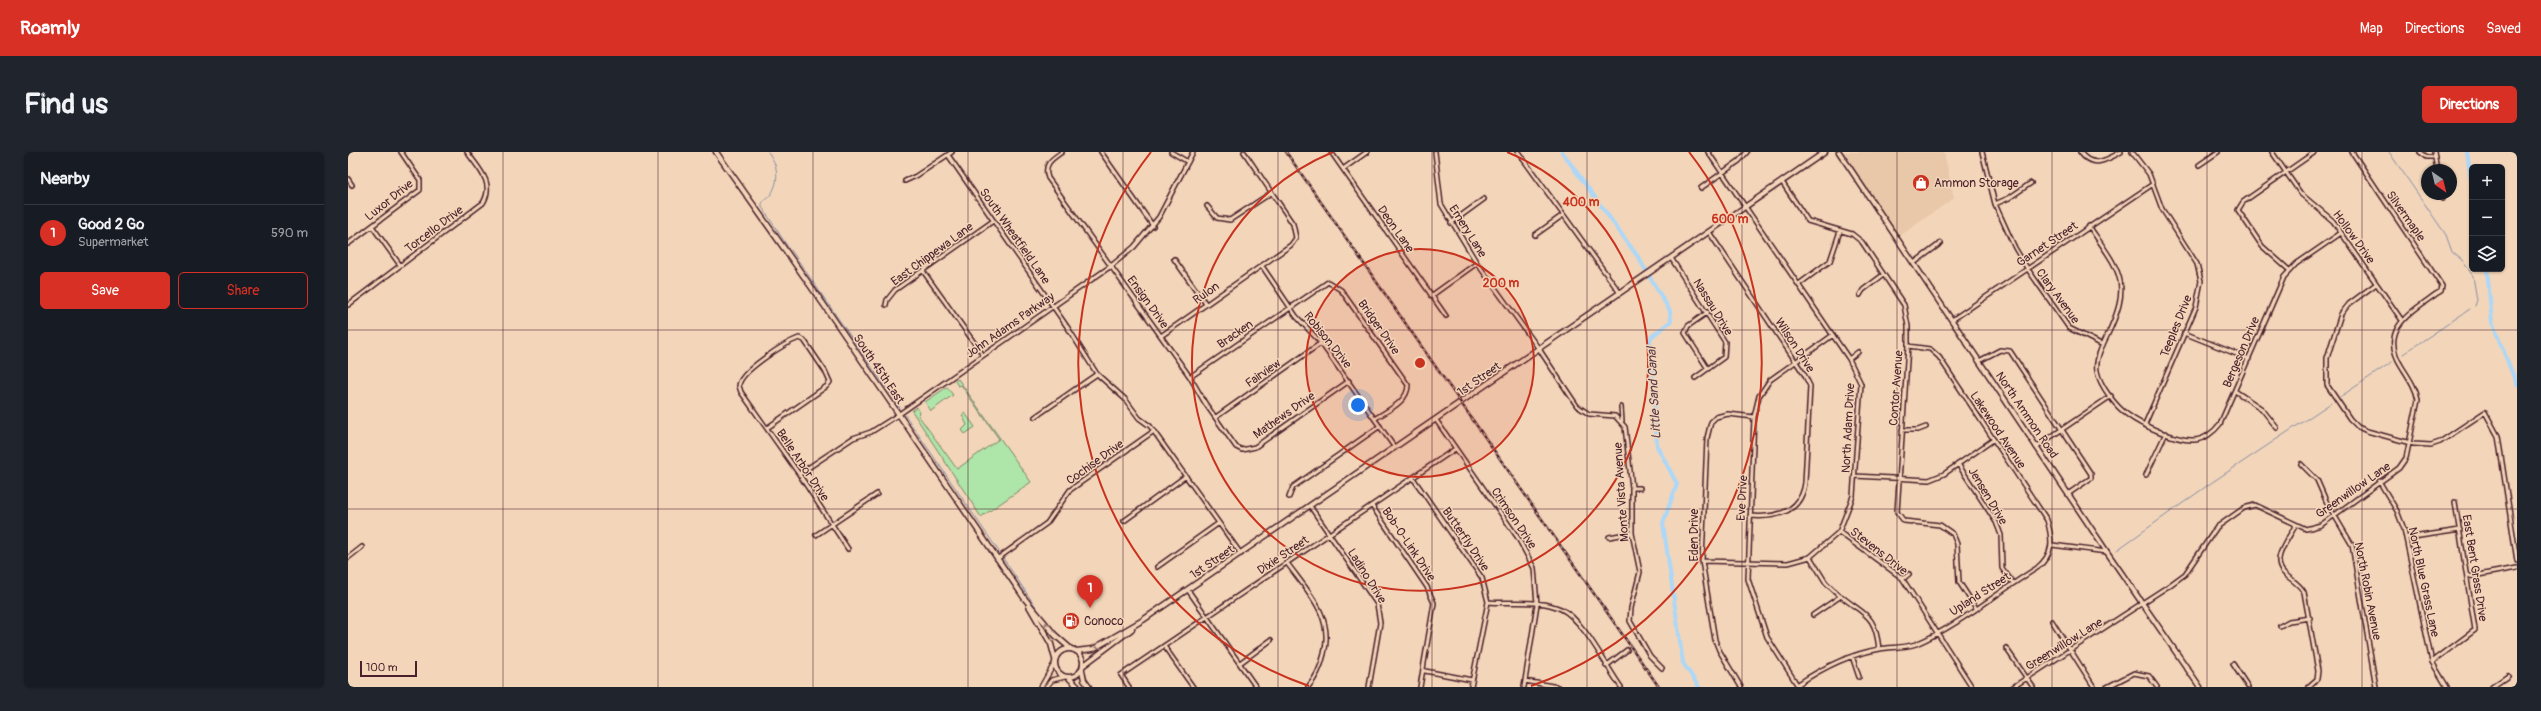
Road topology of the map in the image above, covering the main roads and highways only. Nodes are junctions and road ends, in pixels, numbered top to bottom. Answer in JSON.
{"nodes":[{"id":1,"x":716,"y":152,"type":"edge"},
{"id":2,"x":1825,"y":152,"type":"edge"},
{"id":3,"x":1839,"y":152,"type":"edge"},
{"id":4,"x":1025,"y":599,"type":"junction"},
{"id":5,"x":1143,"y":620,"type":"junction"},
{"id":6,"x":1074,"y":650,"type":"junction"},
{"id":7,"x":1055,"y":661,"type":"junction"},
{"id":8,"x":1084,"y":665,"type":"junction"},
{"id":9,"x":1082,"y":670,"type":"junction"},
{"id":10,"x":1066,"y":677,"type":"junction"},
{"id":11,"x":1078,"y":687,"type":"edge"},
{"id":12,"x":1089,"y":687,"type":"edge"},
{"id":13,"x":2200,"y":687,"type":"edge"}],
"edges":[{"from":1,"to":4,"type":"main road","name":"South 45th East"},
{"from":2,"to":5,"type":"main road","name":"1st Street"},
{"from":3,"to":13,"type":"main road","name":"North Ammon Road"},
{"from":6,"to":4,"type":"main road","name":"South 45th East","one_way":true},
{"from":4,"to":7,"type":"main road","name":"South 45th East"},
{"from":5,"to":6,"type":"main road","one_way":true},
{"from":5,"to":8,"type":"main road"},
{"from":6,"to":7,"type":"main road"},
{"from":6,"to":8,"type":"main road"},
{"from":7,"to":10,"type":"main road"},
{"from":8,"to":9,"type":"main road"},
{"from":9,"to":10,"type":"main road"},
{"from":9,"to":12,"type":"main road"},
{"from":10,"to":11,"type":"main road"}]}
